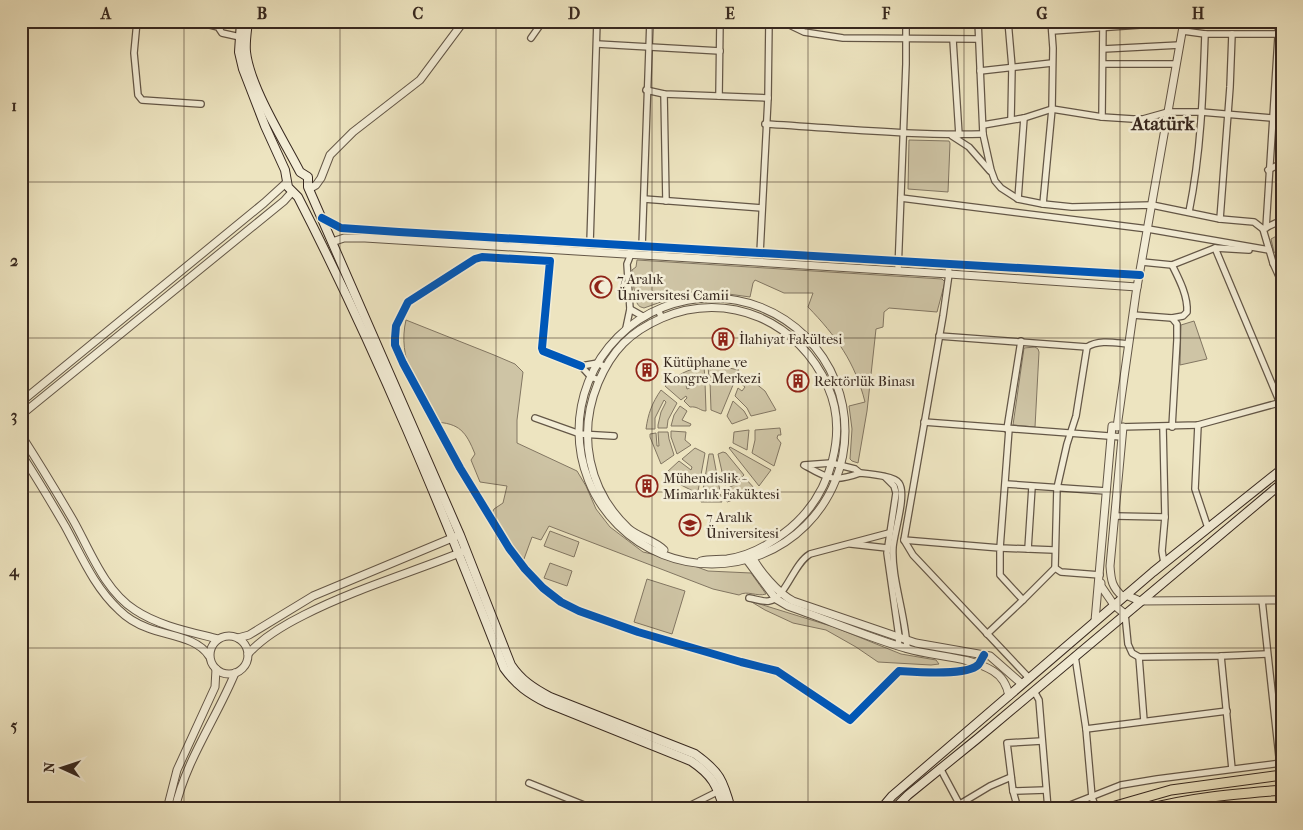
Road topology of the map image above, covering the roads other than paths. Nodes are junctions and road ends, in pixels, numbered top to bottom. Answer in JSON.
{"nodes":[{"id":1,"x":137,"y":21,"type":"edge"},
{"id":2,"x":194,"y":21,"type":"edge"},
{"id":3,"x":241,"y":21,"type":"edge"},
{"id":4,"x":248,"y":21,"type":"edge"},
{"id":5,"x":464,"y":21,"type":"edge"},
{"id":6,"x":543,"y":21,"type":"edge"},
{"id":7,"x":598,"y":21,"type":"edge"},
{"id":8,"x":650,"y":21,"type":"edge"},
{"id":9,"x":720,"y":21,"type":"edge"},
{"id":10,"x":769,"y":21,"type":"edge"},
{"id":11,"x":781,"y":21,"type":"edge"},
{"id":12,"x":906,"y":21,"type":"edge"},
{"id":13,"x":978,"y":21,"type":"edge"},
{"id":14,"x":1102,"y":21,"type":"edge"},
{"id":15,"x":1278,"y":21,"type":"edge"},
{"id":16,"x":1008,"y":22,"type":"edge"},
{"id":17,"x":1051,"y":22,"type":"edge"},
{"id":18,"x":1184,"y":22,"type":"edge"},
{"id":19,"x":1103,"y":29,"type":"junction"},
{"id":20,"x":1052,"y":31,"type":"junction"},
{"id":21,"x":1183,"y":31,"type":"junction"},
{"id":22,"x":1205,"y":34,"type":"junction"},
{"id":23,"x":1232,"y":34,"type":"junction"},
{"id":24,"x":1280,"y":34,"type":"edge"},
{"id":25,"x":240,"y":37,"type":"junction"},
{"id":26,"x":531,"y":38,"type":"dead end"},
{"id":27,"x":906,"y":39,"type":"junction"},
{"id":28,"x":953,"y":40,"type":"junction"},
{"id":29,"x":978,"y":40,"type":"junction"},
{"id":30,"x":597,"y":44,"type":"junction"},
{"id":31,"x":1180,"y":46,"type":"junction"},
{"id":32,"x":648,"y":47,"type":"junction"},
{"id":33,"x":1103,"y":49,"type":"junction"},
{"id":34,"x":720,"y":51,"type":"junction"},
{"id":35,"x":1052,"y":63,"type":"junction"},
{"id":36,"x":1103,"y":64,"type":"junction"},
{"id":37,"x":1176,"y":64,"type":"junction"},
{"id":38,"x":1012,"y":68,"type":"junction"},
{"id":39,"x":980,"y":71,"type":"junction"},
{"id":40,"x":646,"y":90,"type":"junction"},
{"id":41,"x":664,"y":94,"type":"junction"},
{"id":42,"x":719,"y":96,"type":"junction"},
{"id":43,"x":768,"y":98,"type":"junction"},
{"id":44,"x":201,"y":104,"type":"dead end"},
{"id":45,"x":1052,"y":109,"type":"junction"},
{"id":46,"x":1168,"y":112,"type":"junction"},
{"id":47,"x":1202,"y":112,"type":"junction"},
{"id":48,"x":1228,"y":114,"type":"junction"},
{"id":49,"x":1102,"y":117,"type":"junction"},
{"id":50,"x":1024,"y":118,"type":"junction"},
{"id":51,"x":1272,"y":118,"type":"junction"},
{"id":52,"x":1011,"y":119,"type":"junction"},
{"id":53,"x":765,"y":124,"type":"junction"},
{"id":54,"x":983,"y":126,"type":"junction"},
{"id":55,"x":904,"y":134,"type":"junction"},
{"id":56,"x":983,"y":134,"type":"junction"},
{"id":57,"x":959,"y":135,"type":"junction"},
{"id":58,"x":952,"y":136,"type":"junction"},
{"id":59,"x":1282,"y":163,"type":"edge"},
{"id":60,"x":1268,"y":170,"type":"junction"},
{"id":61,"x":300,"y":172,"type":"junction"},
{"id":62,"x":992,"y":173,"type":"junction"},
{"id":63,"x":287,"y":180,"type":"junction"},
{"id":64,"x":309,"y":188,"type":"junction"},
{"id":65,"x":294,"y":192,"type":"junction"},
{"id":66,"x":901,"y":198,"type":"junction"},
{"id":67,"x":1018,"y":199,"type":"junction"},
{"id":68,"x":644,"y":200,"type":"junction"},
{"id":69,"x":666,"y":201,"type":"junction"},
{"id":70,"x":1043,"y":204,"type":"junction"},
{"id":71,"x":1152,"y":205,"type":"junction"},
{"id":72,"x":762,"y":208,"type":"junction"},
{"id":73,"x":1189,"y":212,"type":"junction"},
{"id":74,"x":322,"y":218,"type":"junction"},
{"id":75,"x":1220,"y":219,"type":"junction"},
{"id":76,"x":1282,"y":220,"type":"edge"},
{"id":77,"x":1264,"y":228,"type":"junction"},
{"id":78,"x":1148,"y":229,"type":"junction"},
{"id":79,"x":332,"y":242,"type":"junction"},
{"id":80,"x":590,"y":243,"type":"junction"},
{"id":81,"x":642,"y":247,"type":"junction"},
{"id":82,"x":1215,"y":248,"type":"junction"},
{"id":83,"x":631,"y":250,"type":"junction"},
{"id":84,"x":1269,"y":250,"type":"junction"},
{"id":85,"x":760,"y":253,"type":"junction"},
{"id":86,"x":898,"y":261,"type":"junction"},
{"id":87,"x":1142,"y":262,"type":"junction"},
{"id":88,"x":1282,"y":262,"type":"edge"},
{"id":89,"x":1273,"y":263,"type":"junction"},
{"id":90,"x":948,"y":264,"type":"junction"},
{"id":91,"x":1172,"y":265,"type":"junction"},
{"id":92,"x":898,"y":271,"type":"junction"},
{"id":93,"x":949,"y":274,"type":"junction"},
{"id":94,"x":1140,"y":275,"type":"junction"},
{"id":95,"x":1282,"y":283,"type":"edge"},
{"id":96,"x":1138,"y":288,"type":"junction"},
{"id":97,"x":630,"y":309,"type":"junction"},
{"id":98,"x":658,"y":310,"type":"junction"},
{"id":99,"x":1133,"y":315,"type":"junction"},
{"id":100,"x":644,"y":316,"type":"junction"},
{"id":101,"x":662,"y":318,"type":"junction"},
{"id":102,"x":1172,"y":318,"type":"junction"},
{"id":103,"x":626,"y":328,"type":"junction"},
{"id":104,"x":939,"y":336,"type":"junction"},
{"id":105,"x":1021,"y":341,"type":"junction"},
{"id":106,"x":1129,"y":344,"type":"junction"},
{"id":107,"x":1087,"y":347,"type":"junction"},
{"id":108,"x":598,"y":363,"type":"junction"},
{"id":109,"x":581,"y":366,"type":"junction"},
{"id":110,"x":605,"y":367,"type":"junction"},
{"id":111,"x":591,"y":378,"type":"junction"},
{"id":112,"x":599,"y":380,"type":"junction"},
{"id":113,"x":21,"y":402,"type":"edge"},
{"id":114,"x":1281,"y":403,"type":"edge"},
{"id":115,"x":21,"y":416,"type":"edge"},
{"id":116,"x":535,"y":418,"type":"dead end"},
{"id":117,"x":924,"y":422,"type":"junction"},
{"id":118,"x":1198,"y":425,"type":"junction"},
{"id":119,"x":1117,"y":427,"type":"junction"},
{"id":120,"x":1164,"y":427,"type":"junction"},
{"id":121,"x":1172,"y":427,"type":"junction"},
{"id":122,"x":1008,"y":429,"type":"junction"},
{"id":123,"x":1071,"y":433,"type":"junction"},
{"id":124,"x":21,"y":435,"type":"edge"},
{"id":125,"x":584,"y":435,"type":"junction"},
{"id":126,"x":614,"y":436,"type":"dead end"},
{"id":127,"x":1111,"y":436,"type":"junction"},
{"id":128,"x":1122,"y":437,"type":"junction"},
{"id":129,"x":21,"y":454,"type":"edge"},
{"id":130,"x":832,"y":464,"type":"junction"},
{"id":131,"x":840,"y":466,"type":"junction"},
{"id":132,"x":1282,"y":469,"type":"edge"},
{"id":133,"x":860,"y":473,"type":"junction"},
{"id":134,"x":885,"y":477,"type":"junction"},
{"id":135,"x":826,"y":478,"type":"junction"},
{"id":136,"x":835,"y":479,"type":"junction"},
{"id":137,"x":1282,"y":483,"type":"edge"},
{"id":138,"x":1006,"y":484,"type":"junction"},
{"id":139,"x":1032,"y":487,"type":"junction"},
{"id":140,"x":1057,"y":488,"type":"junction"},
{"id":141,"x":1106,"y":491,"type":"junction"},
{"id":142,"x":1115,"y":516,"type":"junction"},
{"id":143,"x":1165,"y":517,"type":"junction"},
{"id":144,"x":1208,"y":528,"type":"junction"},
{"id":145,"x":889,"y":533,"type":"junction"},
{"id":146,"x":457,"y":537,"type":"junction"},
{"id":147,"x":904,"y":540,"type":"junction"},
{"id":148,"x":846,"y":544,"type":"junction"},
{"id":149,"x":887,"y":548,"type":"junction"},
{"id":150,"x":1000,"y":548,"type":"junction"},
{"id":151,"x":1028,"y":549,"type":"junction"},
{"id":152,"x":1054,"y":550,"type":"junction"},
{"id":153,"x":463,"y":552,"type":"junction"},
{"id":154,"x":747,"y":554,"type":"junction"},
{"id":155,"x":700,"y":562,"type":"junction"},
{"id":156,"x":751,"y":562,"type":"junction"},
{"id":157,"x":1164,"y":563,"type":"junction"},
{"id":158,"x":1055,"y":568,"type":"junction"},
{"id":159,"x":1100,"y":575,"type":"junction"},
{"id":160,"x":781,"y":593,"type":"junction"},
{"id":161,"x":1124,"y":596,"type":"junction"},
{"id":162,"x":749,"y":598,"type":"dead end"},
{"id":163,"x":776,"y":599,"type":"junction"},
{"id":164,"x":1023,"y":600,"type":"junction"},
{"id":165,"x":1262,"y":600,"type":"junction"},
{"id":166,"x":1282,"y":600,"type":"edge"},
{"id":167,"x":1140,"y":602,"type":"junction"},
{"id":168,"x":1114,"y":605,"type":"junction"},
{"id":169,"x":1125,"y":614,"type":"junction"},
{"id":170,"x":1095,"y":621,"type":"junction"},
{"id":171,"x":987,"y":634,"type":"junction"},
{"id":172,"x":238,"y":638,"type":"junction"},
{"id":173,"x":903,"y":638,"type":"junction"},
{"id":174,"x":218,"y":639,"type":"junction"},
{"id":175,"x":898,"y":646,"type":"junction"},
{"id":176,"x":907,"y":649,"type":"junction"},
{"id":177,"x":248,"y":654,"type":"junction"},
{"id":178,"x":1267,"y":654,"type":"junction"},
{"id":179,"x":984,"y":655,"type":"junction"},
{"id":180,"x":209,"y":656,"type":"junction"},
{"id":181,"x":1075,"y":656,"type":"junction"},
{"id":182,"x":1221,"y":656,"type":"junction"},
{"id":183,"x":1139,"y":657,"type":"junction"},
{"id":184,"x":978,"y":664,"type":"junction"},
{"id":185,"x":216,"y":669,"type":"junction"},
{"id":186,"x":234,"y":674,"type":"junction"},
{"id":187,"x":1029,"y":678,"type":"junction"},
{"id":188,"x":1022,"y":684,"type":"junction"},
{"id":189,"x":1034,"y":691,"type":"junction"},
{"id":190,"x":1009,"y":696,"type":"junction"},
{"id":191,"x":1226,"y":711,"type":"junction"},
{"id":192,"x":1144,"y":721,"type":"junction"},
{"id":193,"x":1086,"y":729,"type":"junction"},
{"id":194,"x":1042,"y":741,"type":"junction"},
{"id":195,"x":1280,"y":763,"type":"junction"},
{"id":196,"x":940,"y":768,"type":"junction"},
{"id":197,"x":1232,"y":769,"type":"junction"},
{"id":198,"x":1282,"y":775,"type":"edge"},
{"id":199,"x":1011,"y":777,"type":"junction"},
{"id":200,"x":529,"y":783,"type":"dead end"},
{"id":201,"x":1046,"y":790,"type":"junction"},
{"id":202,"x":1282,"y":790,"type":"edge"},
{"id":203,"x":719,"y":791,"type":"junction"},
{"id":204,"x":1013,"y":791,"type":"junction"},
{"id":205,"x":1092,"y":797,"type":"junction"},
{"id":206,"x":961,"y":806,"type":"edge"},
{"id":207,"x":168,"y":809,"type":"edge"},
{"id":208,"x":175,"y":809,"type":"edge"},
{"id":209,"x":594,"y":809,"type":"edge"},
{"id":210,"x":683,"y":809,"type":"edge"},
{"id":211,"x":724,"y":809,"type":"edge"},
{"id":212,"x":731,"y":809,"type":"edge"},
{"id":213,"x":880,"y":809,"type":"edge"},
{"id":214,"x":894,"y":809,"type":"edge"},
{"id":215,"x":1018,"y":809,"type":"edge"},
{"id":216,"x":1048,"y":809,"type":"edge"},
{"id":217,"x":1060,"y":809,"type":"edge"},
{"id":218,"x":1096,"y":809,"type":"edge"},
{"id":219,"x":1105,"y":809,"type":"edge"},
{"id":220,"x":1148,"y":809,"type":"edge"}],
"edges":[{"from":1,"to":44,"type":"street"},
{"from":2,"to":25,"type":"street"},
{"from":3,"to":25,"type":"main road"},
{"from":4,"to":61,"type":"main road"},
{"from":5,"to":64,"type":"street"},
{"from":6,"to":26,"type":"street"},
{"from":7,"to":30,"type":"street"},
{"from":8,"to":32,"type":"street"},
{"from":9,"to":34,"type":"street"},
{"from":10,"to":43,"type":"street"},
{"from":11,"to":27,"type":"street"},
{"from":12,"to":27,"type":"street"},
{"from":13,"to":29,"type":"street"},
{"from":14,"to":19,"type":"street"},
{"from":15,"to":24,"type":"street"},
{"from":16,"to":17,"type":"street"},
{"from":16,"to":38,"type":"street"},
{"from":17,"to":20,"type":"street"},
{"from":18,"to":19,"type":"street"},
{"from":18,"to":21,"type":"street"},
{"from":19,"to":20,"type":"street"},
{"from":19,"to":33,"type":"street"},
{"from":20,"to":35,"type":"street"},
{"from":21,"to":22,"type":"street"},
{"from":21,"to":31,"type":"street"},
{"from":22,"to":23,"type":"street"},
{"from":22,"to":47,"type":"street"},
{"from":23,"to":24,"type":"street"},
{"from":23,"to":48,"type":"street"},
{"from":24,"to":51,"type":"street"},
{"from":25,"to":63,"type":"main road"},
{"from":27,"to":28,"type":"street"},
{"from":27,"to":55,"type":"street"},
{"from":28,"to":29,"type":"street"},
{"from":28,"to":57,"type":"street"},
{"from":29,"to":39,"type":"street"},
{"from":30,"to":32,"type":"street"},
{"from":30,"to":80,"type":"street"},
{"from":31,"to":33,"type":"street"},
{"from":31,"to":37,"type":"street"},
{"from":32,"to":34,"type":"street"},
{"from":32,"to":40,"type":"street"},
{"from":33,"to":36,"type":"street"},
{"from":34,"to":42,"type":"street"},
{"from":35,"to":38,"type":"street"},
{"from":35,"to":45,"type":"street"},
{"from":36,"to":37,"type":"street"},
{"from":36,"to":49,"type":"street"},
{"from":37,"to":46,"type":"street"},
{"from":38,"to":39,"type":"street"},
{"from":38,"to":52,"type":"street"},
{"from":39,"to":54,"type":"street"},
{"from":40,"to":41,"type":"street"},
{"from":40,"to":68,"type":"street"},
{"from":41,"to":42,"type":"street"},
{"from":41,"to":69,"type":"street"},
{"from":42,"to":43,"type":"street"},
{"from":43,"to":53,"type":"street"},
{"from":45,"to":49,"type":"street"},
{"from":45,"to":50,"type":"street"},
{"from":45,"to":70,"type":"street"},
{"from":46,"to":47,"type":"street"},
{"from":46,"to":49,"type":"street"},
{"from":46,"to":71,"type":"street"},
{"from":47,"to":48,"type":"street"},
{"from":47,"to":73,"type":"street"},
{"from":48,"to":51,"type":"street"},
{"from":48,"to":75,"type":"street"},
{"from":50,"to":52,"type":"street"},
{"from":50,"to":67,"type":"street"},
{"from":51,"to":60,"type":"street"},
{"from":52,"to":54,"type":"street"},
{"from":53,"to":55,"type":"street"},
{"from":53,"to":72,"type":"street"},
{"from":54,"to":56,"type":"street"},
{"from":55,"to":58,"type":"street"},
{"from":55,"to":66,"type":"street"},
{"from":56,"to":57,"type":"street"},
{"from":56,"to":62,"type":"street"},
{"from":57,"to":58,"type":"street"},
{"from":58,"to":62,"type":"street"},
{"from":59,"to":60,"type":"street"},
{"from":60,"to":77,"type":"street"},
{"from":61,"to":63,"type":"main road"},
{"from":61,"to":64,"type":"main road"},
{"from":62,"to":67,"type":"street"},
{"from":63,"to":65,"type":"main road"},
{"from":63,"to":113,"type":"street"},
{"from":64,"to":65,"type":"main road"},
{"from":64,"to":74,"type":"main road"},
{"from":65,"to":115,"type":"street"},
{"from":65,"to":146,"type":"main road"},
{"from":66,"to":78,"type":"street"},
{"from":66,"to":86,"type":"street"},
{"from":67,"to":70,"type":"street"},
{"from":68,"to":69,"type":"street"},
{"from":68,"to":81,"type":"street"},
{"from":69,"to":72,"type":"street"},
{"from":70,"to":71,"type":"street"},
{"from":71,"to":73,"type":"street"},
{"from":71,"to":78,"type":"street"},
{"from":72,"to":85,"type":"street"},
{"from":73,"to":75,"type":"street"},
{"from":74,"to":79,"type":"main road"},
{"from":74,"to":80,"type":"street"},
{"from":75,"to":77,"type":"street"},
{"from":76,"to":77,"type":"street"},
{"from":77,"to":84,"type":"street"},
{"from":78,"to":84,"type":"street"},
{"from":78,"to":87,"type":"street"},
{"from":79,"to":83,"type":"street"},
{"from":79,"to":146,"type":"main road"},
{"from":80,"to":83,"type":"street"},
{"from":81,"to":83,"type":"street"},
{"from":81,"to":85,"type":"street"},
{"from":82,"to":84,"type":"street"},
{"from":82,"to":91,"type":"street"},
{"from":82,"to":114,"type":"street"},
{"from":83,"to":92,"type":"street"},
{"from":83,"to":97,"type":"street"},
{"from":84,"to":89,"type":"street"},
{"from":85,"to":86,"type":"street"},
{"from":86,"to":90,"type":"street"},
{"from":86,"to":92,"type":"street"},
{"from":87,"to":91,"type":"street"},
{"from":87,"to":94,"type":"street"},
{"from":88,"to":89,"type":"street"},
{"from":89,"to":95,"type":"street"},
{"from":90,"to":93,"type":"street"},
{"from":90,"to":94,"type":"street"},
{"from":91,"to":102,"type":"street"},
{"from":92,"to":93,"type":"street"},
{"from":93,"to":96,"type":"street"},
{"from":93,"to":104,"type":"street"},
{"from":94,"to":96,"type":"street"},
{"from":96,"to":99,"type":"street"},
{"from":97,"to":100,"type":"street"},
{"from":97,"to":103,"type":"street"},
{"from":98,"to":100,"type":"street"},
{"from":98,"to":101,"type":"street"},
{"from":98,"to":131,"type":"street"},
{"from":99,"to":102,"type":"street"},
{"from":99,"to":106,"type":"street"},
{"from":100,"to":103,"type":"street"},
{"from":101,"to":110,"type":"street"},
{"from":101,"to":130,"type":"street"},
{"from":102,"to":121,"type":"street"},
{"from":103,"to":108,"type":"street"},
{"from":104,"to":105,"type":"street"},
{"from":104,"to":117,"type":"street"},
{"from":105,"to":107,"type":"street"},
{"from":105,"to":122,"type":"street"},
{"from":106,"to":107,"type":"street"},
{"from":106,"to":119,"type":"street"},
{"from":107,"to":123,"type":"street"},
{"from":108,"to":109,"type":"street"},
{"from":108,"to":110,"type":"street"},
{"from":108,"to":111,"type":"street"},
{"from":109,"to":111,"type":"street"},
{"from":109,"to":184,"type":"street"},
{"from":110,"to":112,"type":"street"},
{"from":111,"to":112,"type":"street"},
{"from":111,"to":125,"type":"street"},
{"from":112,"to":125,"type":"street"},
{"from":114,"to":118,"type":"street"},
{"from":116,"to":125,"type":"street"},
{"from":117,"to":122,"type":"street"},
{"from":117,"to":147,"type":"street"},
{"from":118,"to":121,"type":"street"},
{"from":118,"to":144,"type":"street"},
{"from":119,"to":120,"type":"street"},
{"from":119,"to":127,"type":"street"},
{"from":119,"to":128,"type":"street"},
{"from":120,"to":121,"type":"street"},
{"from":120,"to":143,"type":"street"},
{"from":122,"to":123,"type":"street"},
{"from":122,"to":138,"type":"street"},
{"from":123,"to":127,"type":"street"},
{"from":123,"to":140,"type":"street"},
{"from":124,"to":174,"type":"street"},
{"from":125,"to":126,"type":"street"},
{"from":125,"to":155,"type":"street"},
{"from":127,"to":128,"type":"street"},
{"from":127,"to":141,"type":"street"},
{"from":128,"to":142,"type":"street"},
{"from":129,"to":180,"type":"street"},
{"from":130,"to":131,"type":"street"},
{"from":130,"to":135,"type":"street"},
{"from":130,"to":135,"type":"street"},
{"from":131,"to":133,"type":"street"},
{"from":131,"to":136,"type":"street"},
{"from":132,"to":144,"type":"main road"},
{"from":133,"to":134,"type":"street"},
{"from":133,"to":136,"type":"street"},
{"from":134,"to":145,"type":"street"},
{"from":134,"to":173,"type":"street"},
{"from":135,"to":136,"type":"street"},
{"from":135,"to":154,"type":"street"},
{"from":136,"to":156,"type":"street"},
{"from":137,"to":167,"type":"main road"},
{"from":138,"to":139,"type":"street"},
{"from":138,"to":150,"type":"street"},
{"from":139,"to":140,"type":"street"},
{"from":139,"to":151,"type":"street"},
{"from":140,"to":141,"type":"street"},
{"from":140,"to":152,"type":"street"},
{"from":141,"to":159,"type":"street"},
{"from":142,"to":143,"type":"street"},
{"from":142,"to":161,"type":"street"},
{"from":143,"to":157,"type":"street"},
{"from":144,"to":157,"type":"main road"},
{"from":145,"to":148,"type":"street"},
{"from":145,"to":149,"type":"street"},
{"from":146,"to":153,"type":"main road"},
{"from":146,"to":172,"type":"street"},
{"from":147,"to":150,"type":"street"},
{"from":147,"to":171,"type":"street"},
{"from":148,"to":149,"type":"street"},
{"from":148,"to":160,"type":"street"},
{"from":149,"to":173,"type":"street"},
{"from":150,"to":151,"type":"street"},
{"from":150,"to":164,"type":"street"},
{"from":151,"to":152,"type":"street"},
{"from":152,"to":158,"type":"street"},
{"from":153,"to":177,"type":"street"},
{"from":153,"to":203,"type":"main road"},
{"from":153,"to":212,"type":"main road"},
{"from":154,"to":155,"type":"street"},
{"from":154,"to":156,"type":"street"},
{"from":155,"to":156,"type":"street"},
{"from":156,"to":160,"type":"street"},
{"from":156,"to":163,"type":"street"},
{"from":157,"to":161,"type":"main road"},
{"from":158,"to":159,"type":"street"},
{"from":158,"to":164,"type":"street"},
{"from":159,"to":168,"type":"street"},
{"from":159,"to":170,"type":"street"},
{"from":160,"to":163,"type":"street"},
{"from":160,"to":173,"type":"street"},
{"from":161,"to":167,"type":"street"},
{"from":161,"to":168,"type":"main road"},
{"from":162,"to":163,"type":"street"},
{"from":163,"to":175,"type":"street"},
{"from":164,"to":171,"type":"street"},
{"from":165,"to":166,"type":"street"},
{"from":165,"to":167,"type":"street"},
{"from":165,"to":178,"type":"street"},
{"from":167,"to":169,"type":"main road"},
{"from":168,"to":169,"type":"street"},
{"from":168,"to":170,"type":"main road"},
{"from":169,"to":181,"type":"main road"},
{"from":169,"to":183,"type":"street"},
{"from":170,"to":187,"type":"main road"},
{"from":171,"to":187,"type":"street"},
{"from":172,"to":174,"type":"street"},
{"from":172,"to":177,"type":"street"},
{"from":173,"to":175,"type":"street"},
{"from":173,"to":176,"type":"street"},
{"from":173,"to":179,"type":"street"},
{"from":174,"to":180,"type":"street"},
{"from":175,"to":176,"type":"street"},
{"from":176,"to":184,"type":"street"},
{"from":177,"to":186,"type":"street"},
{"from":178,"to":182,"type":"street"},
{"from":178,"to":195,"type":"street"},
{"from":179,"to":184,"type":"street"},
{"from":179,"to":188,"type":"street"},
{"from":180,"to":185,"type":"street"},
{"from":181,"to":189,"type":"main road"},
{"from":181,"to":193,"type":"street"},
{"from":182,"to":183,"type":"street"},
{"from":182,"to":191,"type":"street"},
{"from":183,"to":192,"type":"street"},
{"from":184,"to":190,"type":"street"},
{"from":185,"to":186,"type":"street"},
{"from":185,"to":207,"type":"street"},
{"from":186,"to":208,"type":"street"},
{"from":187,"to":188,"type":"main road"},
{"from":188,"to":190,"type":"main road"},
{"from":189,"to":194,"type":"street"},
{"from":189,"to":196,"type":"main road"},
{"from":190,"to":213,"type":"main road"},
{"from":191,"to":192,"type":"street"},
{"from":191,"to":197,"type":"street"},
{"from":192,"to":193,"type":"street"},
{"from":193,"to":205,"type":"street"},
{"from":194,"to":199,"type":"street"},
{"from":194,"to":201,"type":"street"},
{"from":195,"to":197,"type":"street"},
{"from":195,"to":198,"type":"street"},
{"from":196,"to":206,"type":"street"},
{"from":196,"to":214,"type":"main road"},
{"from":197,"to":205,"type":"street"},
{"from":198,"to":219,"type":"highway"},
{"from":199,"to":204,"type":"street"},
{"from":199,"to":206,"type":"street"},
{"from":200,"to":209,"type":"street"},
{"from":201,"to":204,"type":"street"},
{"from":201,"to":216,"type":"street"},
{"from":202,"to":220,"type":"highway"},
{"from":203,"to":210,"type":"street"},
{"from":203,"to":211,"type":"main road"},
{"from":204,"to":215,"type":"street"},
{"from":205,"to":217,"type":"street"},
{"from":205,"to":218,"type":"street"}]}
